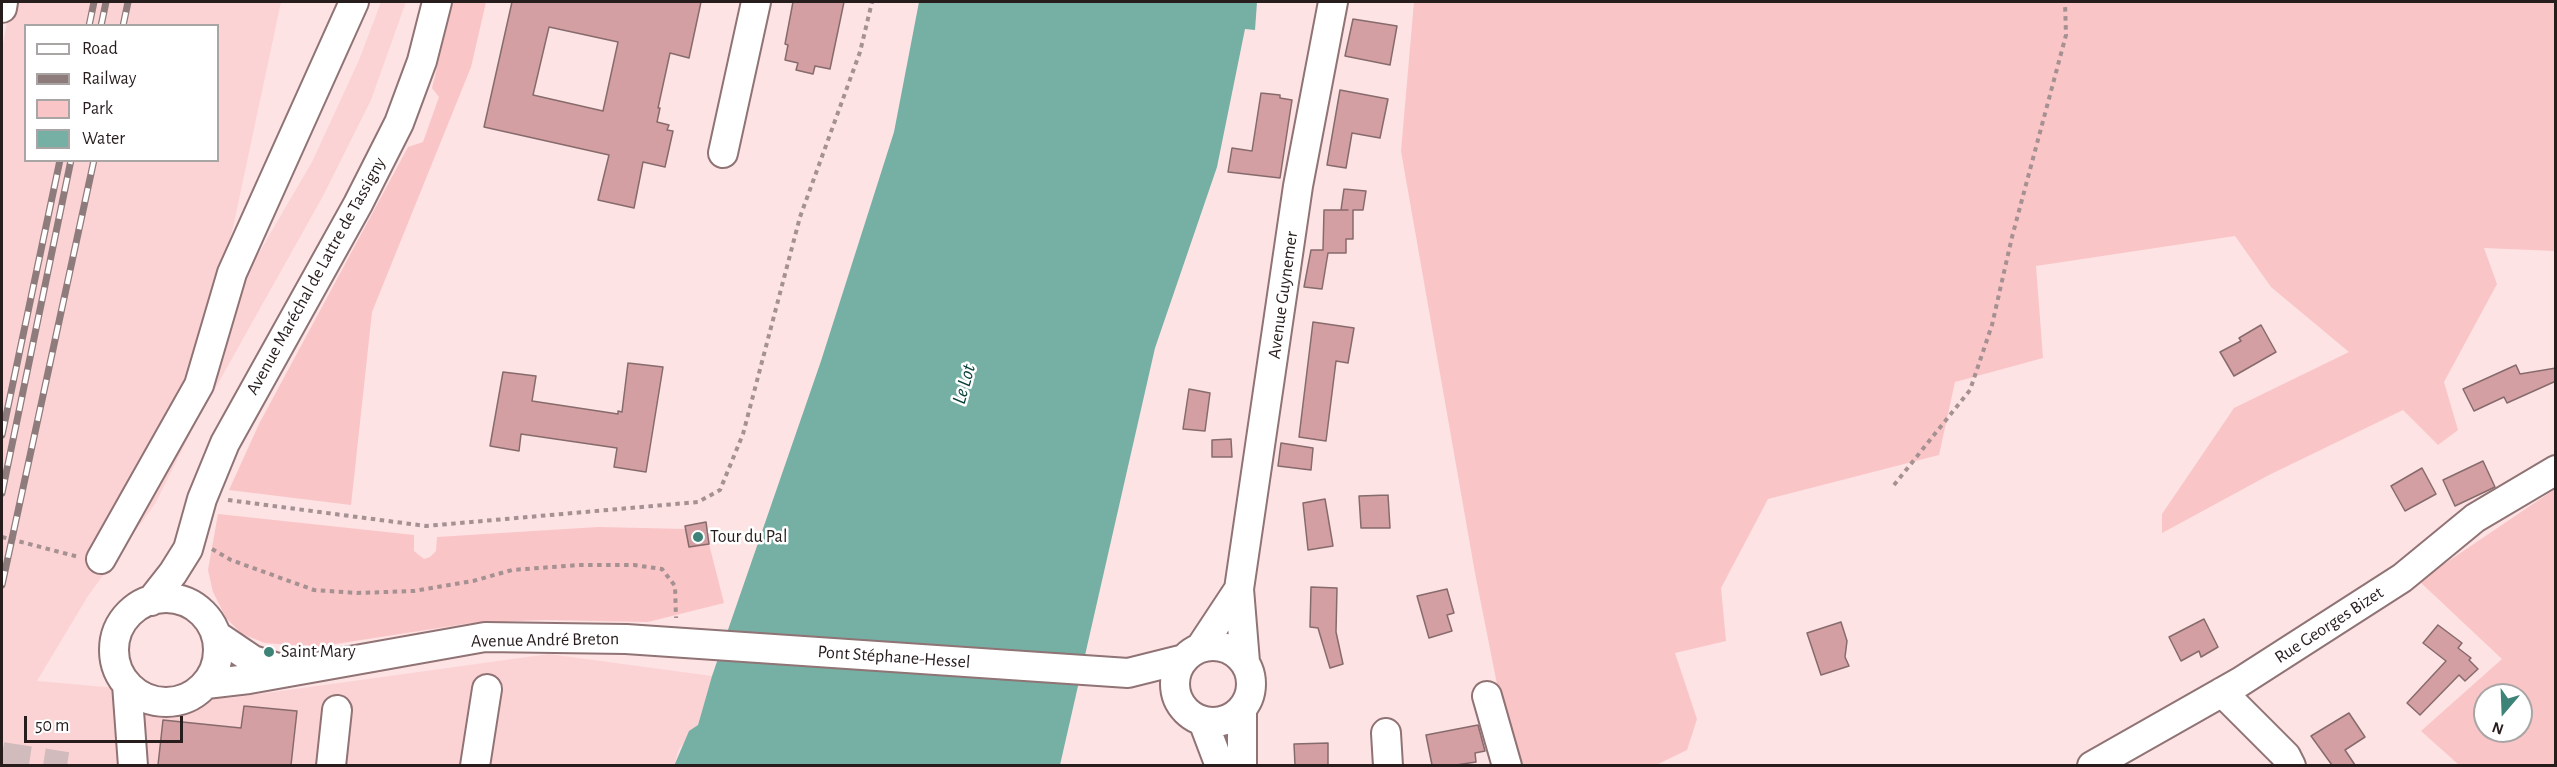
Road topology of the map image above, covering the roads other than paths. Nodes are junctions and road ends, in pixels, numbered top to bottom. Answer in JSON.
{"nodes":[{"id":1,"x":3,"y":2,"type":"edge"},
{"id":2,"x":354,"y":2,"type":"edge"},
{"id":3,"x":437,"y":2,"type":"edge"},
{"id":4,"x":756,"y":2,"type":"edge"},
{"id":5,"x":1333,"y":2,"type":"edge"},
{"id":6,"x":2,"y":8,"type":"edge"},
{"id":7,"x":723,"y":153,"type":"dead end"},
{"id":8,"x":2556,"y":470,"type":"edge"},
{"id":9,"x":197,"y":548,"type":"junction"},
{"id":10,"x":91,"y":559,"type":"road end"},
{"id":11,"x":1239,"y":589,"type":"junction"},
{"id":12,"x":152,"y":601,"type":"junction"},
{"id":13,"x":195,"y":608,"type":"junction"},
{"id":14,"x":664,"y":632,"type":"joint"},
{"id":15,"x":216,"y":635,"type":"junction"},
{"id":16,"x":1192,"y":653,"type":"junction"},
{"id":17,"x":1245,"y":662,"type":"junction"},
{"id":18,"x":287,"y":671,"type":"junction"},
{"id":19,"x":1153,"y":680,"type":"junction"},
{"id":20,"x":127,"y":684,"type":"junction"},
{"id":21,"x":206,"y":684,"type":"junction"},
{"id":22,"x":487,"y":689,"type":"dead end"},
{"id":23,"x":2222,"y":692,"type":"junction"},
{"id":24,"x":1487,"y":696,"type":"dead end"},
{"id":25,"x":160,"y":702,"type":"junction"},
{"id":26,"x":1242,"y":709,"type":"junction"},
{"id":27,"x":337,"y":710,"type":"dead end"},
{"id":28,"x":1203,"y":721,"type":"junction"},
{"id":29,"x":131,"y":730,"type":"junction"},
{"id":30,"x":1386,"y":733,"type":"dead end"},
{"id":31,"x":133,"y":765,"type":"edge"},
{"id":32,"x":331,"y":765,"type":"edge"},
{"id":33,"x":476,"y":765,"type":"edge"},
{"id":34,"x":1220,"y":765,"type":"edge"},
{"id":35,"x":1242,"y":765,"type":"edge"},
{"id":36,"x":1388,"y":765,"type":"edge"},
{"id":37,"x":1507,"y":765,"type":"edge"},
{"id":38,"x":2092,"y":765,"type":"edge"},
{"id":39,"x":2291,"y":765,"type":"edge"}],
"edges":[{"from":1,"to":6,"type":"street"},
{"from":2,"to":10,"type":"street"},
{"from":3,"to":9,"type":"street","name":"Avenue Maréchal de Lattre de Tassigny"},
{"from":4,"to":7,"type":"street"},
{"from":5,"to":11,"type":"street","name":"Avenue Guynemer"},
{"from":8,"to":23,"type":"street","name":"Rue Georges Bizet"},
{"from":9,"to":12,"type":"street","name":"Avenue Maréchal de Lattre de Tassigny"},
{"from":9,"to":13,"type":"street","name":"Avenue Maréchal de Lattre de Tassigny"},
{"from":11,"to":16,"type":"street","name":"Avenue Guynemer"},
{"from":11,"to":17,"type":"street","name":"Avenue Guynemer"},
{"from":12,"to":13,"type":"street"},
{"from":12,"to":20,"type":"street"},
{"from":13,"to":15,"type":"street"},
{"from":14,"to":18,"type":"street","name":"Avenue André Breton"},
{"from":14,"to":19,"type":"street","name":"Pont Stéphane-Hessel"},
{"from":15,"to":18,"type":"street","name":"Avenue André Breton"},
{"from":15,"to":21,"type":"street"},
{"from":16,"to":17,"type":"street"},
{"from":16,"to":19,"type":"street","name":"Avenue Guynemer"},
{"from":17,"to":26,"type":"street","name":"Avenue Guynemer"},
{"from":18,"to":21,"type":"street","name":"Avenue André Breton"},
{"from":19,"to":28,"type":"street"},
{"from":20,"to":25,"type":"street"},
{"from":20,"to":29,"type":"street"},
{"from":21,"to":25,"type":"street"},
{"from":22,"to":33,"type":"street"},
{"from":23,"to":38,"type":"street","name":"Rue Georges Bizet"},
{"from":23,"to":39,"type":"street"},
{"from":24,"to":37,"type":"street"},
{"from":25,"to":29,"type":"street"},
{"from":26,"to":28,"type":"street"},
{"from":26,"to":35,"type":"street","name":"Avenue Guynemer"},
{"from":27,"to":32,"type":"street"},
{"from":28,"to":34,"type":"street"},
{"from":29,"to":31,"type":"street"},
{"from":30,"to":36,"type":"street"}]}
